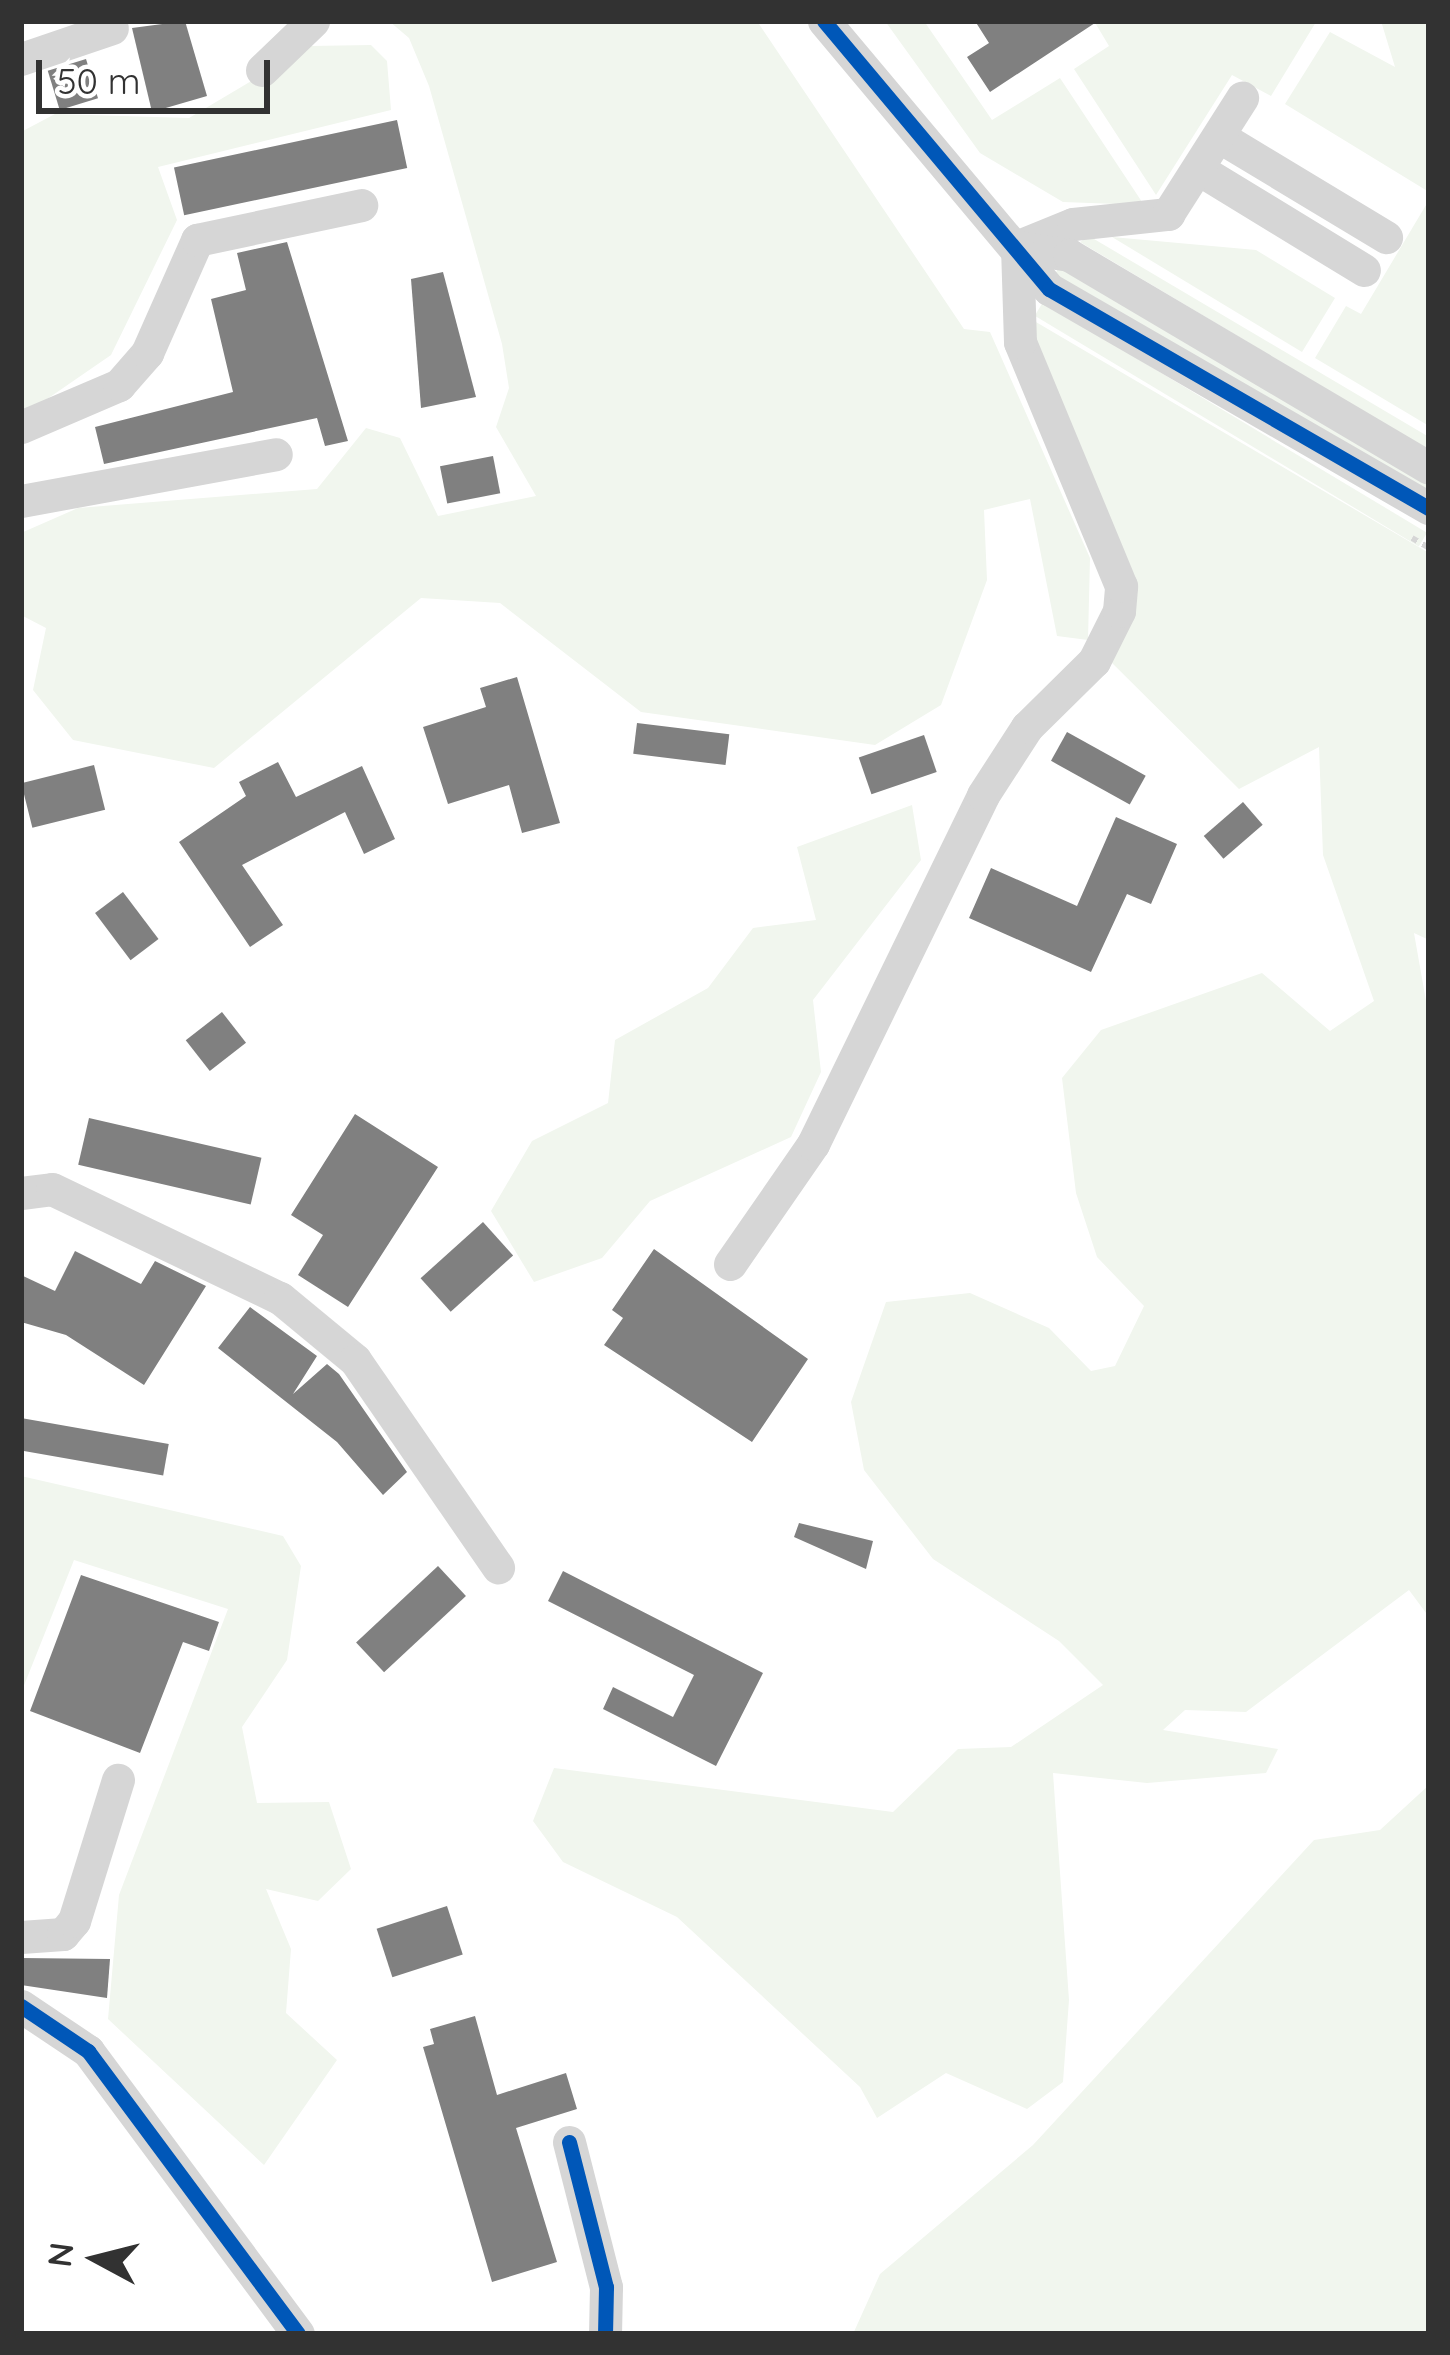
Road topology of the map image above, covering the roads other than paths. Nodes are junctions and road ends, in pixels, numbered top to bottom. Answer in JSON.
{"nodes":[{"id":1,"x":313,"y":21,"type":"edge"},
{"id":2,"x":824,"y":21,"type":"edge"},
{"id":3,"x":112,"y":28,"type":"dead end"},
{"id":4,"x":21,"y":59,"type":"edge"},
{"id":5,"x":262,"y":70,"type":"dead end"},
{"id":6,"x":1242,"y":98,"type":"dead end"},
{"id":7,"x":1220,"y":137,"type":"junction"},
{"id":8,"x":1200,"y":170,"type":"junction"},
{"id":9,"x":361,"y":205,"type":"dead end"},
{"id":10,"x":1386,"y":237,"type":"dead end"},
{"id":11,"x":1017,"y":247,"type":"junction"},
{"id":12,"x":1364,"y":269,"type":"dead end"},
{"id":13,"x":21,"y":427,"type":"edge"},
{"id":14,"x":276,"y":454,"type":"dead end"},
{"id":15,"x":1429,"y":467,"type":"edge"},
{"id":16,"x":21,"y":501,"type":"edge"},
{"id":17,"x":1429,"y":508,"type":"edge"},
{"id":18,"x":21,"y":1193,"type":"edge"},
{"id":19,"x":730,"y":1264,"type":"dead end"},
{"id":20,"x":498,"y":1567,"type":"dead end"},
{"id":21,"x":118,"y":1780,"type":"dead end"},
{"id":22,"x":21,"y":1937,"type":"edge"},
{"id":23,"x":21,"y":2006,"type":"edge"},
{"id":24,"x":569,"y":2142,"type":"dead end"},
{"id":25,"x":298,"y":2334,"type":"edge"},
{"id":26,"x":605,"y":2334,"type":"edge"}],
"edges":[{"from":1,"to":5,"type":"street"},
{"from":2,"to":11,"type":"street"},
{"from":3,"to":4,"type":"street"},
{"from":6,"to":7,"type":"street"},
{"from":7,"to":8,"type":"street"},
{"from":7,"to":10,"type":"street"},
{"from":8,"to":11,"type":"street"},
{"from":8,"to":12,"type":"street"},
{"from":9,"to":13,"type":"street"},
{"from":11,"to":15,"type":"street"},
{"from":11,"to":17,"type":"street"},
{"from":11,"to":19,"type":"street"},
{"from":14,"to":16,"type":"street"},
{"from":18,"to":20,"type":"street"},
{"from":21,"to":22,"type":"street"},
{"from":23,"to":25,"type":"street"},
{"from":24,"to":26,"type":"street"}]}
